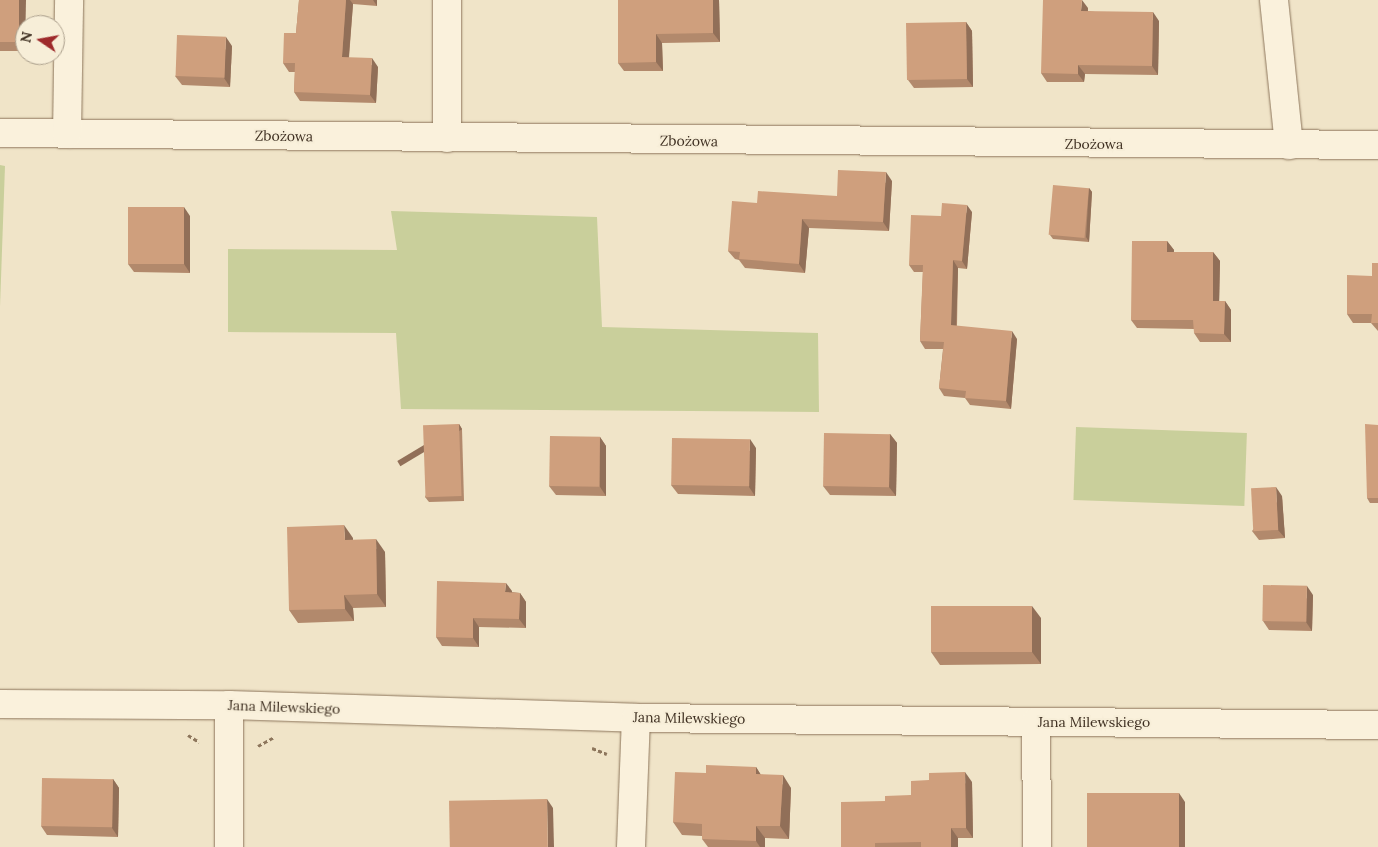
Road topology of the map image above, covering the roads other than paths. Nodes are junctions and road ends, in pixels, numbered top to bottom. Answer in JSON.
{"nodes":[{"id":1,"x":69,"y":0,"type":"edge"},
{"id":2,"x":447,"y":0,"type":"edge"},
{"id":3,"x":1274,"y":0,"type":"edge"},
{"id":4,"x":0,"y":133,"type":"edge"},
{"id":5,"x":67,"y":134,"type":"junction"},
{"id":6,"x":447,"y":138,"type":"junction"},
{"id":7,"x":1289,"y":145,"type":"junction"},
{"id":8,"x":1378,"y":145,"type":"edge"},
{"id":9,"x":0,"y":704,"type":"edge"},
{"id":10,"x":229,"y":705,"type":"junction"},
{"id":11,"x":636,"y":718,"type":"junction"},
{"id":12,"x":1036,"y":722,"type":"junction"},
{"id":13,"x":1378,"y":726,"type":"edge"},
{"id":14,"x":228,"y":847,"type":"edge"},
{"id":15,"x":631,"y":847,"type":"edge"},
{"id":16,"x":1037,"y":847,"type":"edge"}],
"edges":[{"from":1,"to":5,"type":"street"},
{"from":2,"to":6,"type":"street"},
{"from":3,"to":7,"type":"street"},
{"from":4,"to":5,"type":"street","name":"Zbożowa"},
{"from":5,"to":6,"type":"street","name":"Zbożowa"},
{"from":6,"to":7,"type":"street","name":"Zbożowa"},
{"from":7,"to":8,"type":"street","name":"Zbożowa"},
{"from":9,"to":10,"type":"street","name":"Jana Milewskiego"},
{"from":10,"to":11,"type":"street","name":"Jana Milewskiego"},
{"from":10,"to":14,"type":"street"},
{"from":11,"to":12,"type":"street","name":"Jana Milewskiego"},
{"from":11,"to":15,"type":"street"},
{"from":12,"to":13,"type":"street","name":"Jana Milewskiego"},
{"from":12,"to":16,"type":"street"}]}
